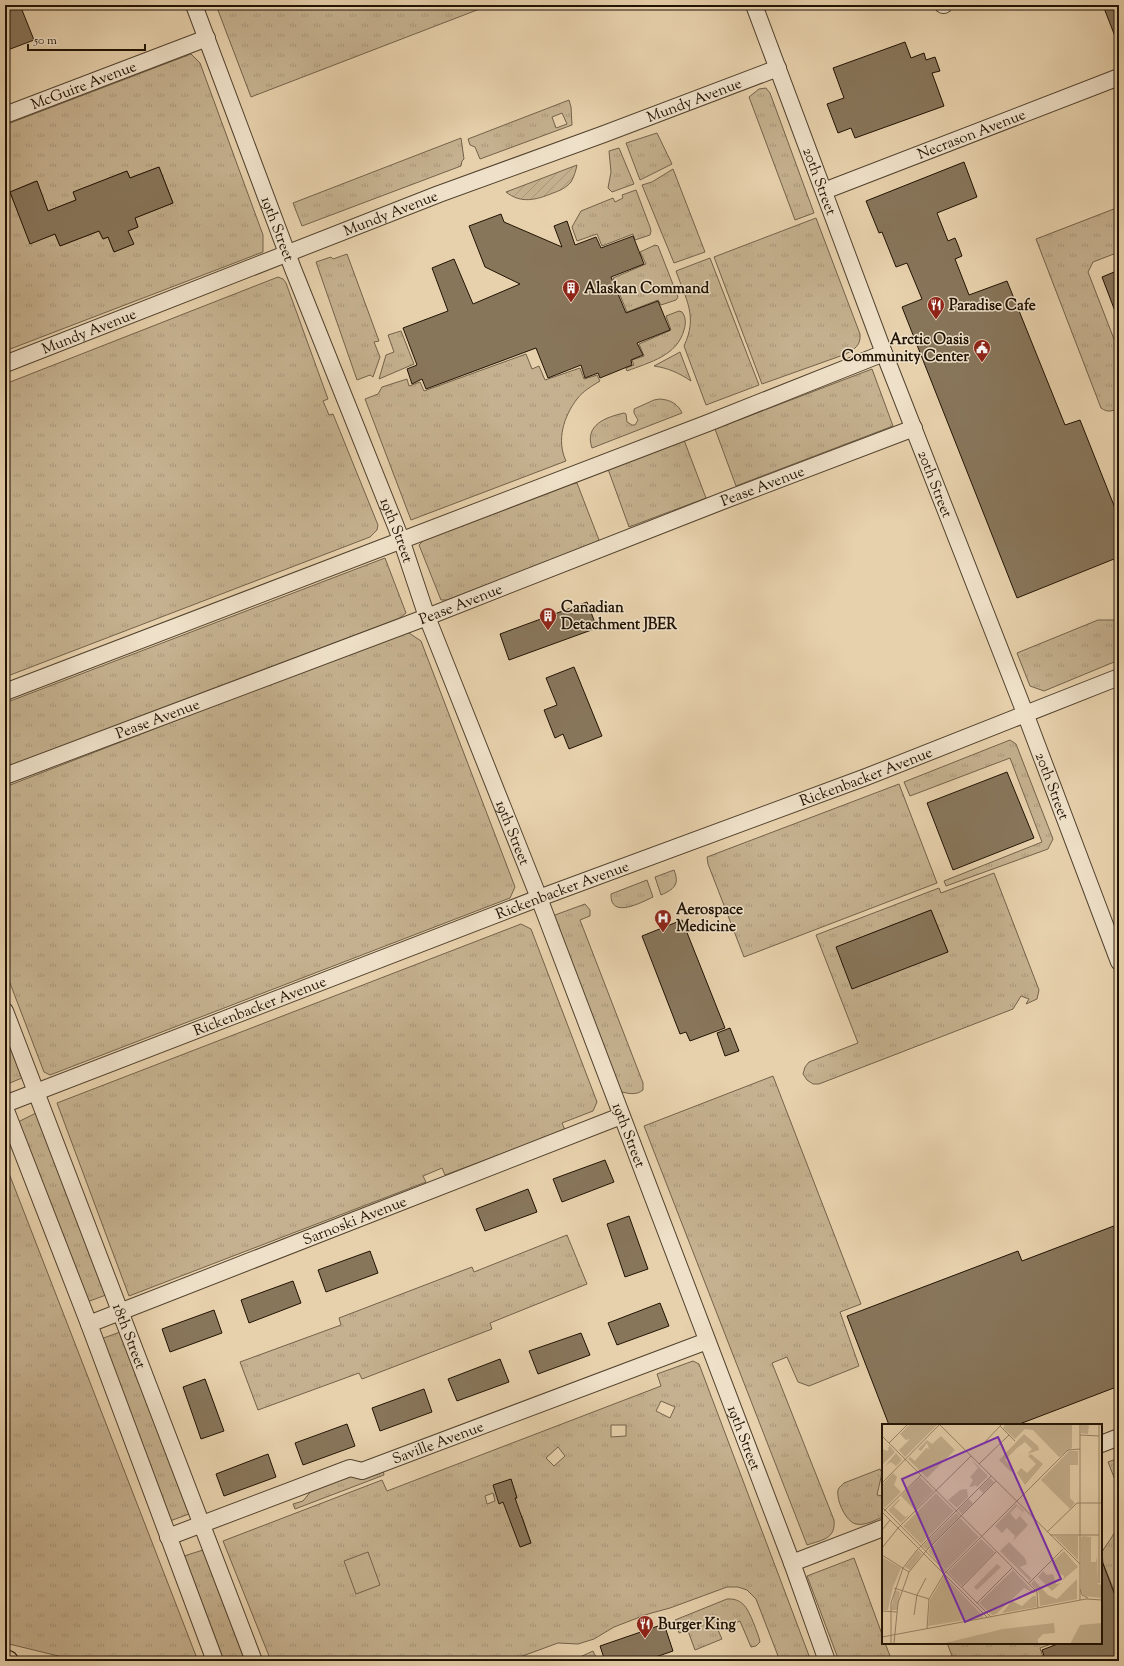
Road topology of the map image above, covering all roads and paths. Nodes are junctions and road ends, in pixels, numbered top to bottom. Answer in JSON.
{"nodes":[{"id":1,"x":194,"y":5,"type":"edge"},
{"id":2,"x":754,"y":5,"type":"edge"},
{"id":3,"x":207,"y":38,"type":"junction"},
{"id":4,"x":778,"y":68,"type":"junction"},
{"id":5,"x":1119,"y":77,"type":"edge"},
{"id":6,"x":5,"y":115,"type":"edge"},
{"id":7,"x":824,"y":191,"type":"junction"},
{"id":8,"x":288,"y":253,"type":"junction"},
{"id":9,"x":884,"y":353,"type":"junction"},
{"id":10,"x":5,"y":364,"type":"edge"},
{"id":11,"x":914,"y":428,"type":"junction"},
{"id":12,"x":400,"y":539,"type":"junction"},
{"id":13,"x":427,"y":617,"type":"junction"},
{"id":14,"x":1119,"y":676,"type":"edge"},
{"id":15,"x":5,"y":692,"type":"edge"},
{"id":16,"x":1025,"y":713,"type":"junction"},
{"id":17,"x":5,"y":776,"type":"edge"},
{"id":18,"x":539,"y":898,"type":"junction"},
{"id":19,"x":1119,"y":962,"type":"edge"},
{"id":20,"x":5,"y":1011,"type":"edge"},
{"id":21,"x":36,"y":1093,"type":"junction"},
{"id":22,"x":5,"y":1104,"type":"edge"},
{"id":23,"x":5,"y":1108,"type":"edge"},
{"id":24,"x":621,"y":1116,"type":"junction"},
{"id":25,"x":121,"y":1312,"type":"junction"},
{"id":26,"x":89,"y":1324,"type":"junction"},
{"id":27,"x":707,"y":1341,"type":"junction"},
{"id":28,"x":1119,"y":1437,"type":"edge"},
{"id":29,"x":1102,"y":1444,"type":"edge"},
{"id":30,"x":201,"y":1525,"type":"junction"},
{"id":31,"x":882,"y":1528,"type":"edge"},
{"id":32,"x":168,"y":1538,"type":"junction"},
{"id":33,"x":792,"y":1563,"type":"junction"},
{"id":34,"x":215,"y":1661,"type":"edge"},
{"id":35,"x":254,"y":1661,"type":"edge"},
{"id":36,"x":827,"y":1661,"type":"edge"}],
"edges":[{"from":1,"to":3,"type":"street","name":"19th Street"},
{"from":2,"to":4,"type":"street","name":"20th Street"},
{"from":3,"to":6,"type":"street","name":"McGuire Avenue"},
{"from":3,"to":8,"type":"street","name":"19th Street"},
{"from":4,"to":7,"type":"street","name":"20th Street"},
{"from":4,"to":8,"type":"street","name":"Mundy Avenue"},
{"from":5,"to":7,"type":"street","name":"Necrason Avenue"},
{"from":7,"to":9,"type":"street","name":"20th Street"},
{"from":8,"to":10,"type":"street","name":"Mundy Avenue"},
{"from":8,"to":12,"type":"street","name":"19th Street"},
{"from":9,"to":11,"type":"street","name":"20th Street"},
{"from":9,"to":12,"type":"street"},
{"from":11,"to":13,"type":"street","name":"Pease Avenue"},
{"from":11,"to":16,"type":"street","name":"20th Street"},
{"from":12,"to":13,"type":"street","name":"19th Street"},
{"from":12,"to":15,"type":"street"},
{"from":13,"to":17,"type":"street","name":"Pease Avenue"},
{"from":13,"to":18,"type":"street","name":"19th Street"},
{"from":14,"to":16,"type":"street","name":"Rickenbacker Avenue"},
{"from":16,"to":18,"type":"street","name":"Rickenbacker Avenue"},
{"from":16,"to":19,"type":"street","name":"20th Street"},
{"from":18,"to":21,"type":"street","name":"Rickenbacker Avenue"},
{"from":18,"to":24,"type":"street","name":"19th Street"},
{"from":20,"to":21,"type":"street","name":"18th Street"},
{"from":21,"to":22,"type":"street","name":"Rickenbacker Avenue"},
{"from":21,"to":25,"type":"street","name":"18th Street"},
{"from":23,"to":26,"type":"street"},
{"from":24,"to":25,"type":"street","name":"Sarnoski Avenue"},
{"from":24,"to":27,"type":"street","name":"19th Street"},
{"from":25,"to":26,"type":"street","name":"Sarnoski Avenue"},
{"from":25,"to":30,"type":"street","name":"18th Street"},
{"from":26,"to":32,"type":"street"},
{"from":27,"to":30,"type":"street","name":"Saville Avenue"},
{"from":27,"to":33,"type":"street","name":"19th Street"},
{"from":28,"to":29,"type":"street"},
{"from":30,"to":32,"type":"street","name":"Saville Avenue"},
{"from":30,"to":35,"type":"street","name":"18th Street"},
{"from":31,"to":33,"type":"street"},
{"from":32,"to":34,"type":"street"},
{"from":33,"to":36,"type":"street","name":"19th Street"}]}
